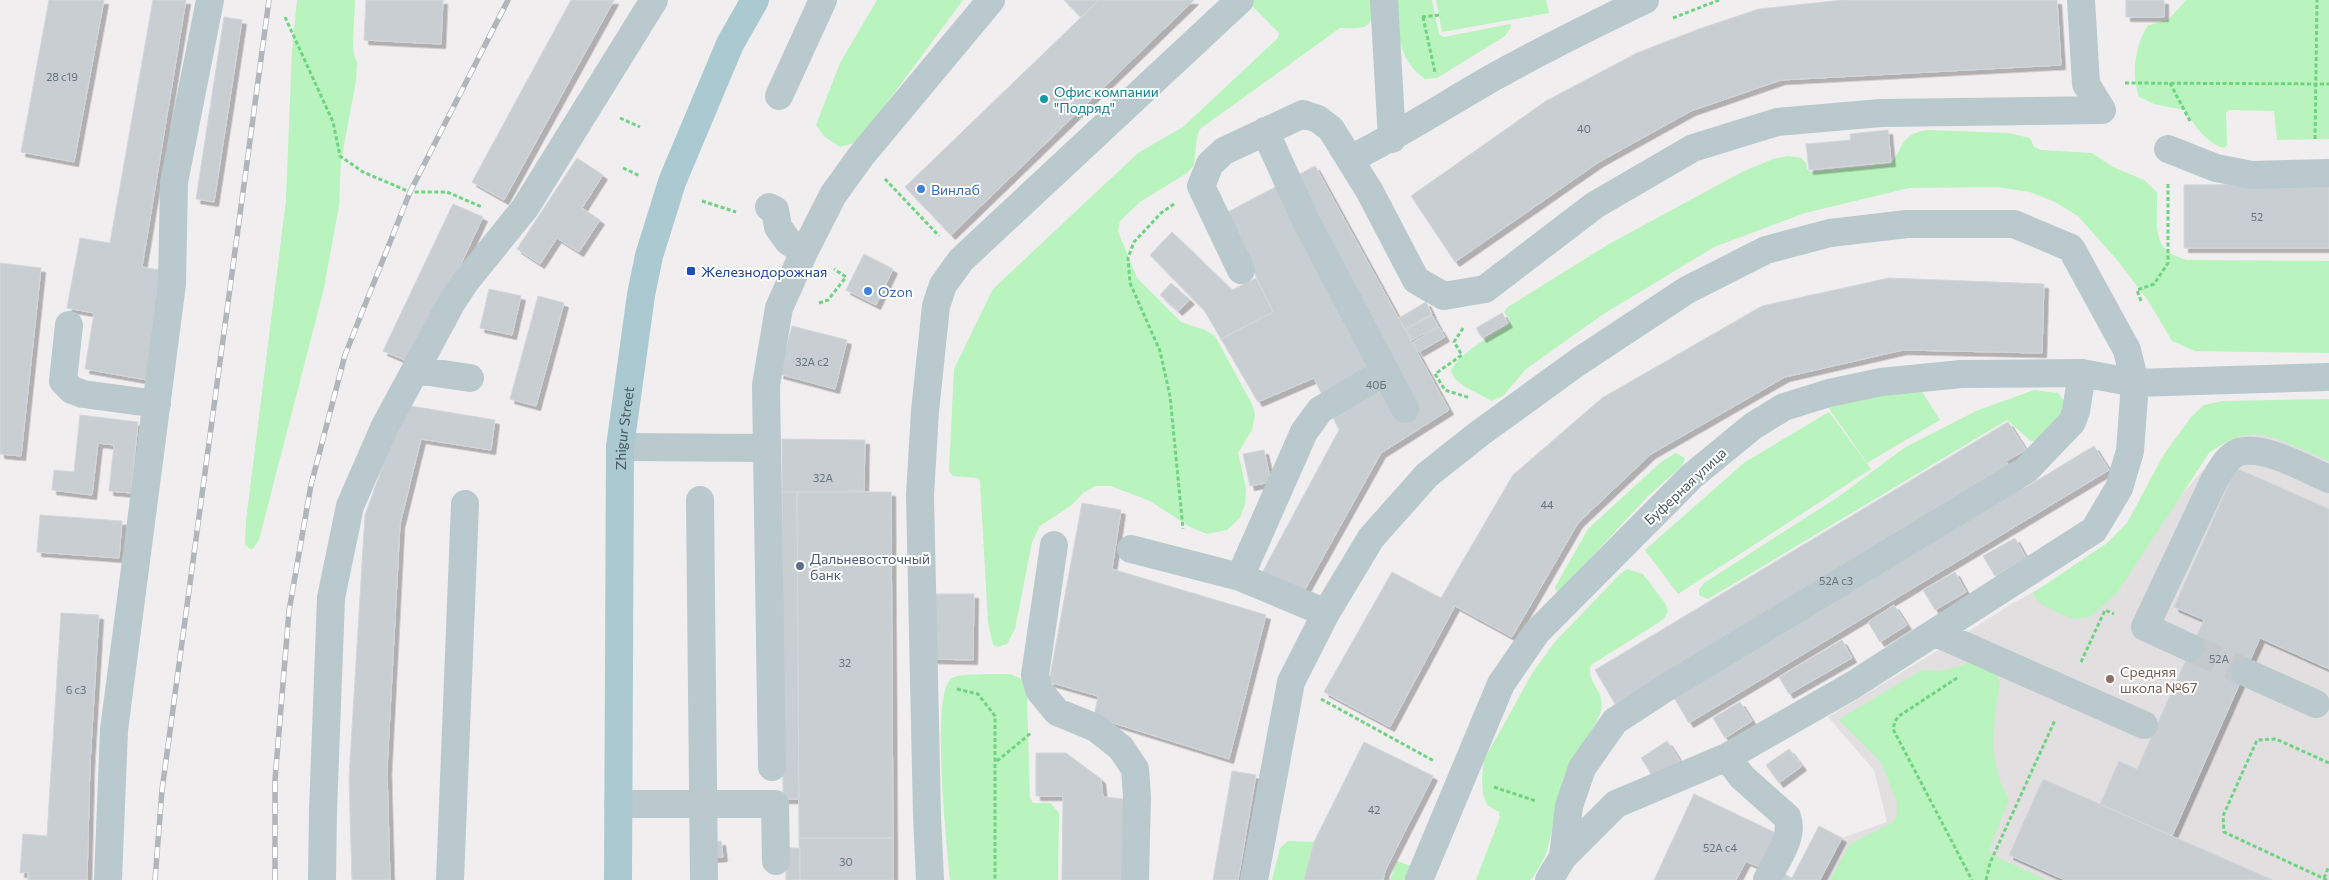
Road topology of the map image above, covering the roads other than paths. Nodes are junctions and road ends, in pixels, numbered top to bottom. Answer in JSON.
{"nodes":[{"id":1,"x":210,"y":0,"type":"edge"},
{"id":2,"x":654,"y":0,"type":"edge"},
{"id":3,"x":755,"y":0,"type":"edge"},
{"id":4,"x":823,"y":0,"type":"edge"},
{"id":5,"x":991,"y":0,"type":"edge"},
{"id":6,"x":1240,"y":0,"type":"edge"},
{"id":7,"x":1384,"y":0,"type":"edge"},
{"id":8,"x":1645,"y":0,"type":"edge"},
{"id":9,"x":2081,"y":0,"type":"edge"},
{"id":10,"x":779,"y":96,"type":"dead end"},
{"id":11,"x":1265,"y":131,"type":"junction"},
{"id":12,"x":1392,"y":139,"type":"junction"},
{"id":13,"x":2168,"y":149,"type":"road end"},
{"id":14,"x":1350,"y":159,"type":"junction"},
{"id":15,"x":2322,"y":173,"type":"edge"},
{"id":16,"x":769,"y":207,"type":"dead end"},
{"id":17,"x":804,"y":252,"type":"junction"},
{"id":18,"x":1241,"y":270,"type":"dead end"},
{"id":19,"x":69,"y":326,"type":"dead end"},
{"id":20,"x":416,"y":370,"type":"junction"},
{"id":21,"x":1386,"y":371,"type":"junction"},
{"id":22,"x":2082,"y":373,"type":"junction"},
{"id":23,"x":2329,"y":377,"type":"edge"},
{"id":24,"x":470,"y":378,"type":"dead end"},
{"id":25,"x":2135,"y":383,"type":"junction"},
{"id":26,"x":156,"y":404,"type":"junction"},
{"id":27,"x":1405,"y":408,"type":"dead end"},
{"id":28,"x":620,"y":448,"type":"junction"},
{"id":29,"x":766,"y":448,"type":"junction"},
{"id":30,"x":2329,"y":479,"type":"edge"},
{"id":31,"x":700,"y":500,"type":"dead end"},
{"id":32,"x":465,"y":504,"type":"dead end"},
{"id":33,"x":1054,"y":545,"type":"dead end"},
{"id":34,"x":1131,"y":549,"type":"dead end"},
{"id":35,"x":1240,"y":577,"type":"junction"},
{"id":36,"x":1326,"y":613,"type":"junction"},
{"id":37,"x":1936,"y":633,"type":"junction"},
{"id":38,"x":2191,"y":648,"type":"tunnel mouth"},
{"id":39,"x":2245,"y":672,"type":"tunnel mouth"},
{"id":40,"x":2316,"y":704,"type":"dead end"},
{"id":41,"x":2144,"y":725,"type":"dead end"},
{"id":42,"x":1727,"y":757,"type":"junction"},
{"id":43,"x":772,"y":767,"type":"dead end"},
{"id":44,"x":618,"y":804,"type":"junction"},
{"id":45,"x":703,"y":805,"type":"junction"},
{"id":46,"x":1563,"y":857,"type":"junction"},
{"id":47,"x":776,"y":861,"type":"dead end"},
{"id":48,"x":108,"y":880,"type":"edge"},
{"id":49,"x":322,"y":880,"type":"edge"},
{"id":50,"x":450,"y":880,"type":"edge"},
{"id":51,"x":618,"y":880,"type":"edge"},
{"id":52,"x":704,"y":880,"type":"edge"},
{"id":53,"x":930,"y":880,"type":"edge"},
{"id":54,"x":1135,"y":880,"type":"edge"},
{"id":55,"x":1254,"y":880,"type":"edge"},
{"id":56,"x":1419,"y":880,"type":"edge"},
{"id":57,"x":1549,"y":880,"type":"edge"},
{"id":58,"x":1767,"y":880,"type":"edge"}],
"edges":[{"from":1,"to":26,"type":"lane"},
{"from":2,"to":20,"type":"lane"},
{"from":3,"to":28,"type":"main road","name":"Zhigur Street"},
{"from":4,"to":10,"type":"lane"},
{"from":5,"to":17,"type":"lane"},
{"from":6,"to":53,"type":"lane"},
{"from":7,"to":12,"type":"lane"},
{"from":8,"to":12,"type":"lane"},
{"from":9,"to":14,"type":"lane"},
{"from":11,"to":14,"type":"lane"},
{"from":11,"to":18,"type":"lane"},
{"from":11,"to":21,"type":"lane"},
{"from":12,"to":14,"type":"lane"},
{"from":13,"to":15,"type":"lane"},
{"from":16,"to":17,"type":"lane"},
{"from":17,"to":29,"type":"lane"},
{"from":19,"to":26,"type":"lane"},
{"from":20,"to":24,"type":"lane"},
{"from":20,"to":49,"type":"lane"},
{"from":21,"to":27,"type":"lane"},
{"from":21,"to":35,"type":"lane"},
{"from":22,"to":25,"type":"lane","name":"Буферная улица"},
{"from":22,"to":46,"type":"lane"},
{"from":22,"to":56,"type":"lane","name":"Буферная улица"},
{"from":23,"to":25,"type":"lane","name":"Буферная улица"},
{"from":25,"to":36,"type":"lane"},
{"from":25,"to":37,"type":"lane"},
{"from":26,"to":48,"type":"lane"},
{"from":28,"to":29,"type":"lane"},
{"from":28,"to":44,"type":"main road","name":"Zhigur Street"},
{"from":29,"to":43,"type":"lane"},
{"from":30,"to":38,"type":"lane"},
{"from":31,"to":45,"type":"lane"},
{"from":32,"to":50,"type":"lane"},
{"from":33,"to":54,"type":"lane"},
{"from":34,"to":35,"type":"lane"},
{"from":35,"to":36,"type":"lane"},
{"from":36,"to":55,"type":"lane"},
{"from":37,"to":41,"type":"lane"},
{"from":37,"to":42,"type":"lane"},
{"from":39,"to":40,"type":"lane"},
{"from":42,"to":46,"type":"lane"},
{"from":42,"to":58,"type":"lane"},
{"from":44,"to":45,"type":"lane"},
{"from":44,"to":51,"type":"main road","name":"Zhigur Street"},
{"from":45,"to":47,"type":"lane"},
{"from":45,"to":52,"type":"lane"},
{"from":46,"to":57,"type":"lane"}]}
